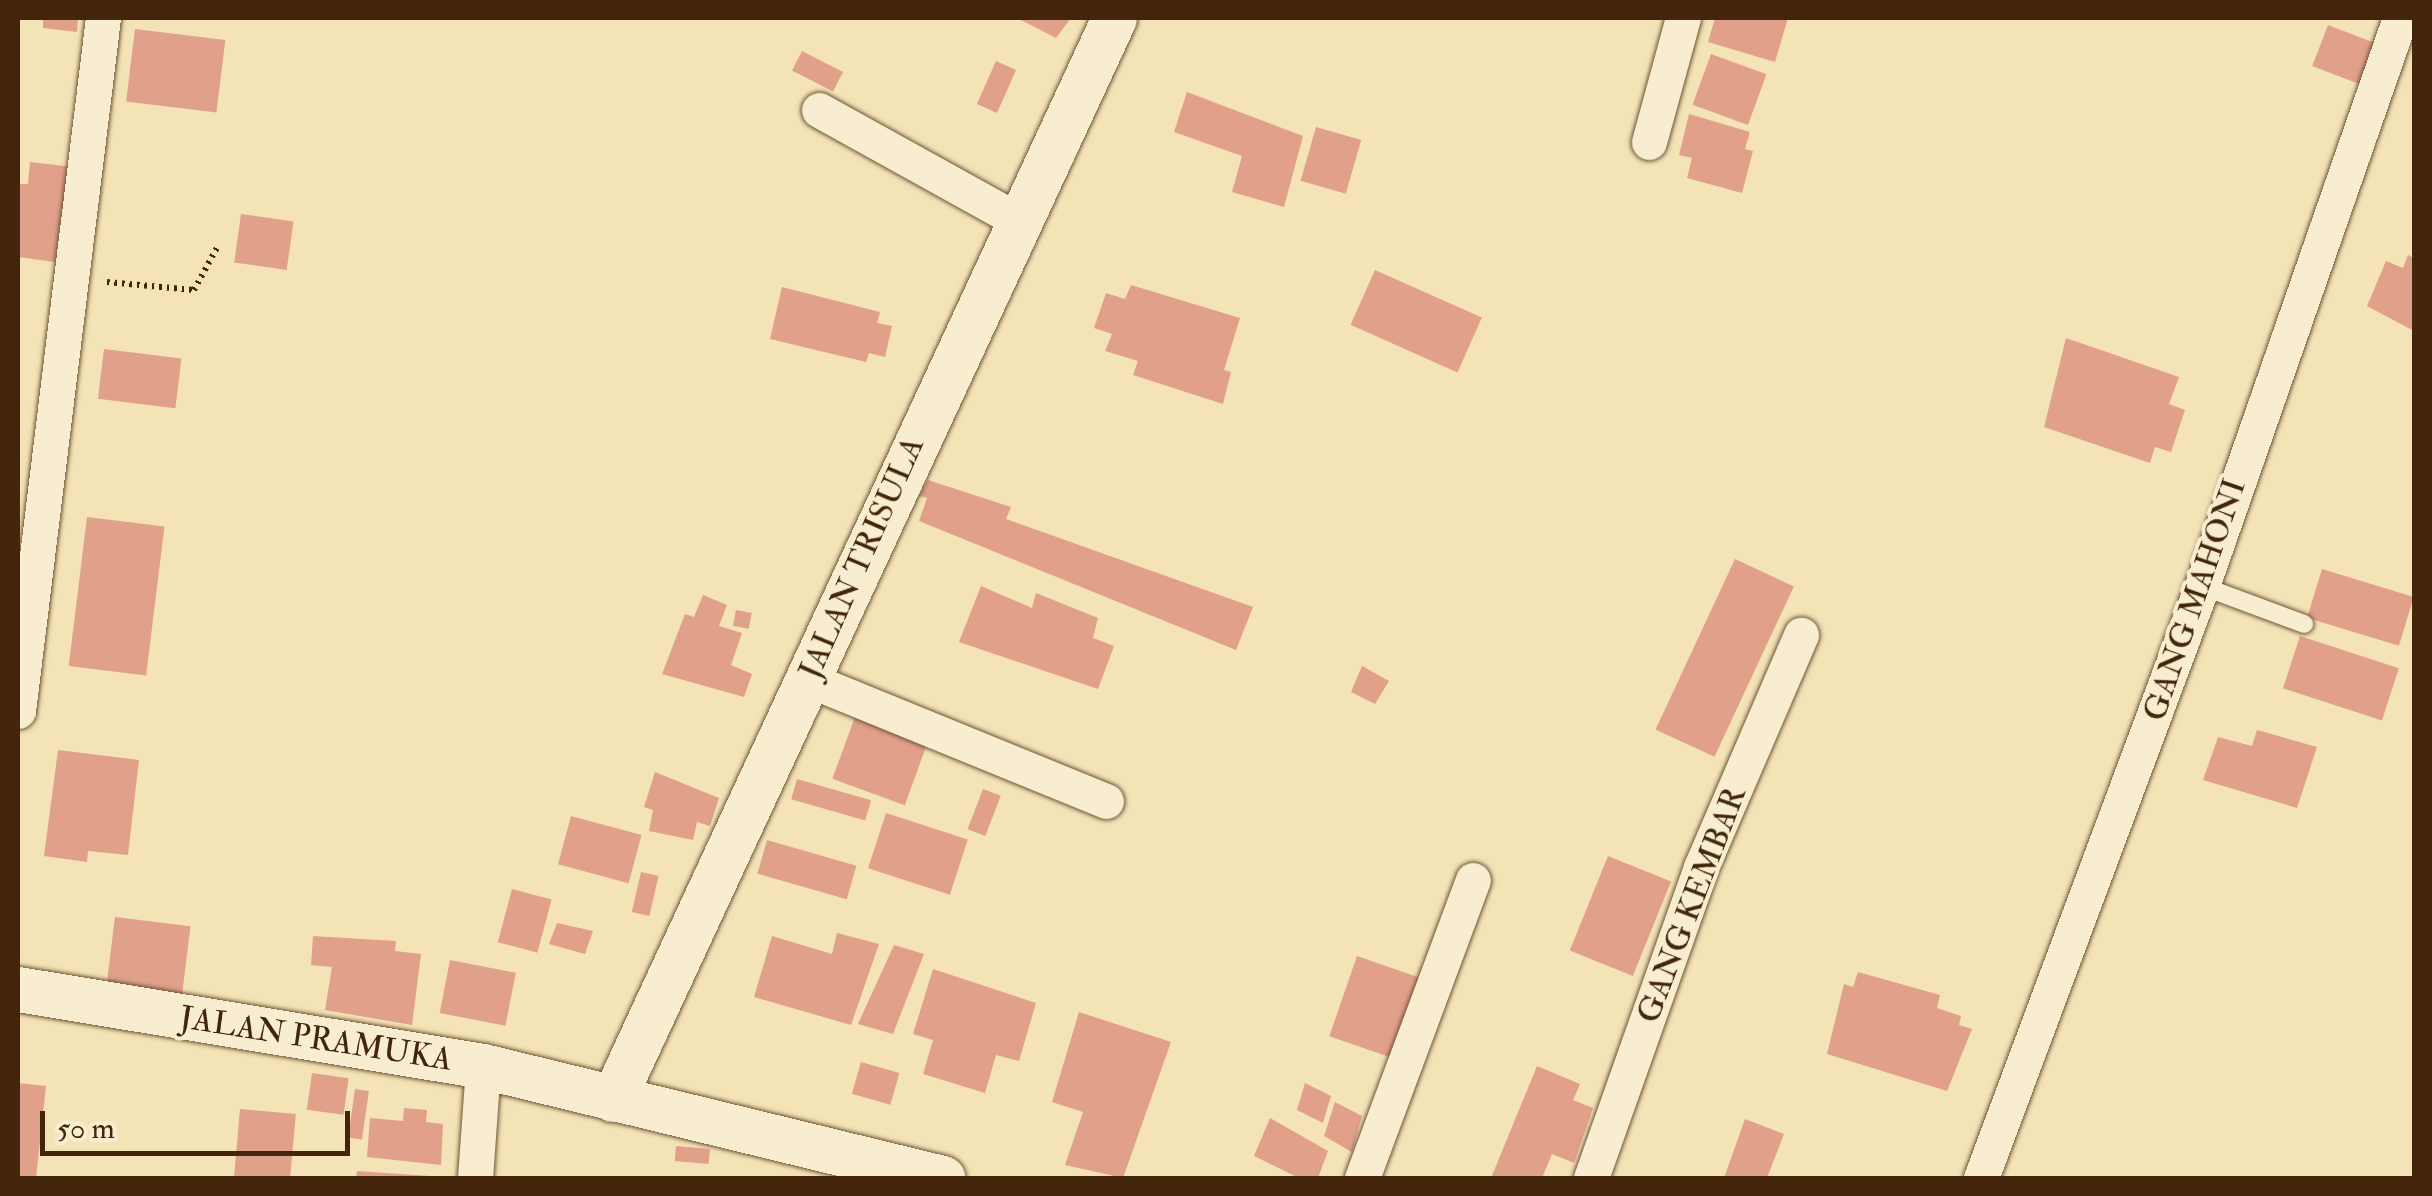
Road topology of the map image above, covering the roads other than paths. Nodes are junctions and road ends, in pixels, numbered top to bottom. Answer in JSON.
{"nodes":[{"id":1,"x":103,"y":18,"type":"edge"},
{"id":2,"x":1114,"y":18,"type":"edge"},
{"id":3,"x":1683,"y":18,"type":"edge"},
{"id":4,"x":2400,"y":18,"type":"edge"},
{"id":5,"x":819,"y":110,"type":"dead end"},
{"id":6,"x":1649,"y":142,"type":"dead end"},
{"id":7,"x":1016,"y":219,"type":"junction"},
{"id":8,"x":2202,"y":586,"type":"junction"},
{"id":9,"x":2304,"y":624,"type":"dead end"},
{"id":10,"x":1801,"y":634,"type":"dead end"},
{"id":11,"x":807,"y":680,"type":"junction"},
{"id":12,"x":18,"y":711,"type":"edge"},
{"id":13,"x":1106,"y":801,"type":"dead end"},
{"id":14,"x":1473,"y":880,"type":"dead end"},
{"id":15,"x":18,"y":989,"type":"edge"},
{"id":16,"x":482,"y":1066,"type":"junction"},
{"id":17,"x":613,"y":1098,"type":"junction"},
{"id":18,"x":475,"y":1178,"type":"edge"},
{"id":19,"x":943,"y":1178,"type":"edge"},
{"id":20,"x":1362,"y":1178,"type":"edge"},
{"id":21,"x":1590,"y":1178,"type":"edge"},
{"id":22,"x":1981,"y":1178,"type":"edge"}],
"edges":[{"from":1,"to":12,"type":"street"},
{"from":2,"to":7,"type":"street","name":"JALAN TRISULA"},
{"from":3,"to":6,"type":"street"},
{"from":4,"to":8,"type":"street","name":"GANG MAHONI"},
{"from":5,"to":7,"type":"street"},
{"from":7,"to":11,"type":"street","name":"JALAN TRISULA"},
{"from":8,"to":9,"type":"lane"},
{"from":8,"to":22,"type":"street","name":"GANG MAHONI"},
{"from":10,"to":21,"type":"street","name":"GANG KEMBAR"},
{"from":11,"to":13,"type":"street"},
{"from":11,"to":17,"type":"street","name":"JALAN TRISULA"},
{"from":14,"to":20,"type":"street"},
{"from":15,"to":16,"type":"street","name":"JALAN PRAMUKA"},
{"from":16,"to":17,"type":"street","name":"JALAN PRAMUKA"},
{"from":16,"to":18,"type":"street"},
{"from":17,"to":19,"type":"street","name":"JALAN PRAMUKA"}]}
